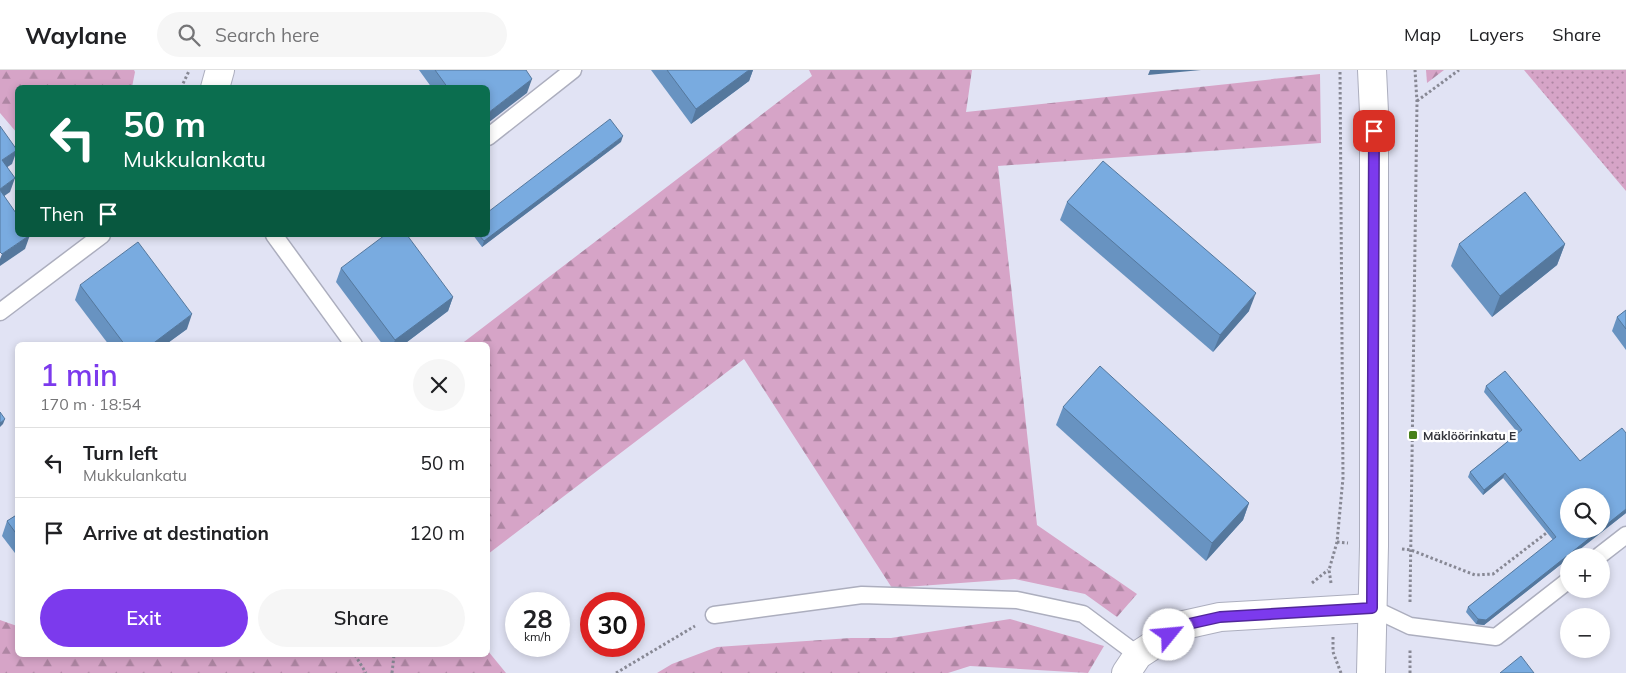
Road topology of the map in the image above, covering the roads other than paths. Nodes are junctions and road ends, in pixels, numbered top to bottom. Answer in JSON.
{"nodes":[{"id":1,"x":220,"y":70,"type":"edge"},
{"id":2,"x":573,"y":70,"type":"edge"},
{"id":3,"x":1372,"y":70,"type":"edge"},
{"id":4,"x":216,"y":85,"type":"edge"},
{"id":5,"x":490,"y":135,"type":"edge"},
{"id":6,"x":99,"y":237,"type":"edge"},
{"id":7,"x":275,"y":237,"type":"edge"},
{"id":8,"x":0,"y":312,"type":"edge"},
{"id":9,"x":352,"y":342,"type":"edge"},
{"id":10,"x":1626,"y":535,"type":"edge"},
{"id":11,"x":1609,"y":548,"type":"edge"},
{"id":12,"x":1560,"y":587,"type":"edge"},
{"id":13,"x":1372,"y":608,"type":"junction"},
{"id":14,"x":714,"y":615,"type":"road end"},
{"id":15,"x":1132,"y":664,"type":"edge"},
{"id":16,"x":1371,"y":673,"type":"edge"}],
"edges":[{"from":1,"to":4,"type":"street"},
{"from":2,"to":5,"type":"lane"},
{"from":3,"to":13,"type":"street"},
{"from":6,"to":8,"type":"lane"},
{"from":7,"to":9,"type":"lane"},
{"from":10,"to":11,"type":"lane"},
{"from":12,"to":13,"type":"lane"},
{"from":13,"to":15,"type":"street"},
{"from":13,"to":16,"type":"street"},
{"from":14,"to":15,"type":"lane"}]}
